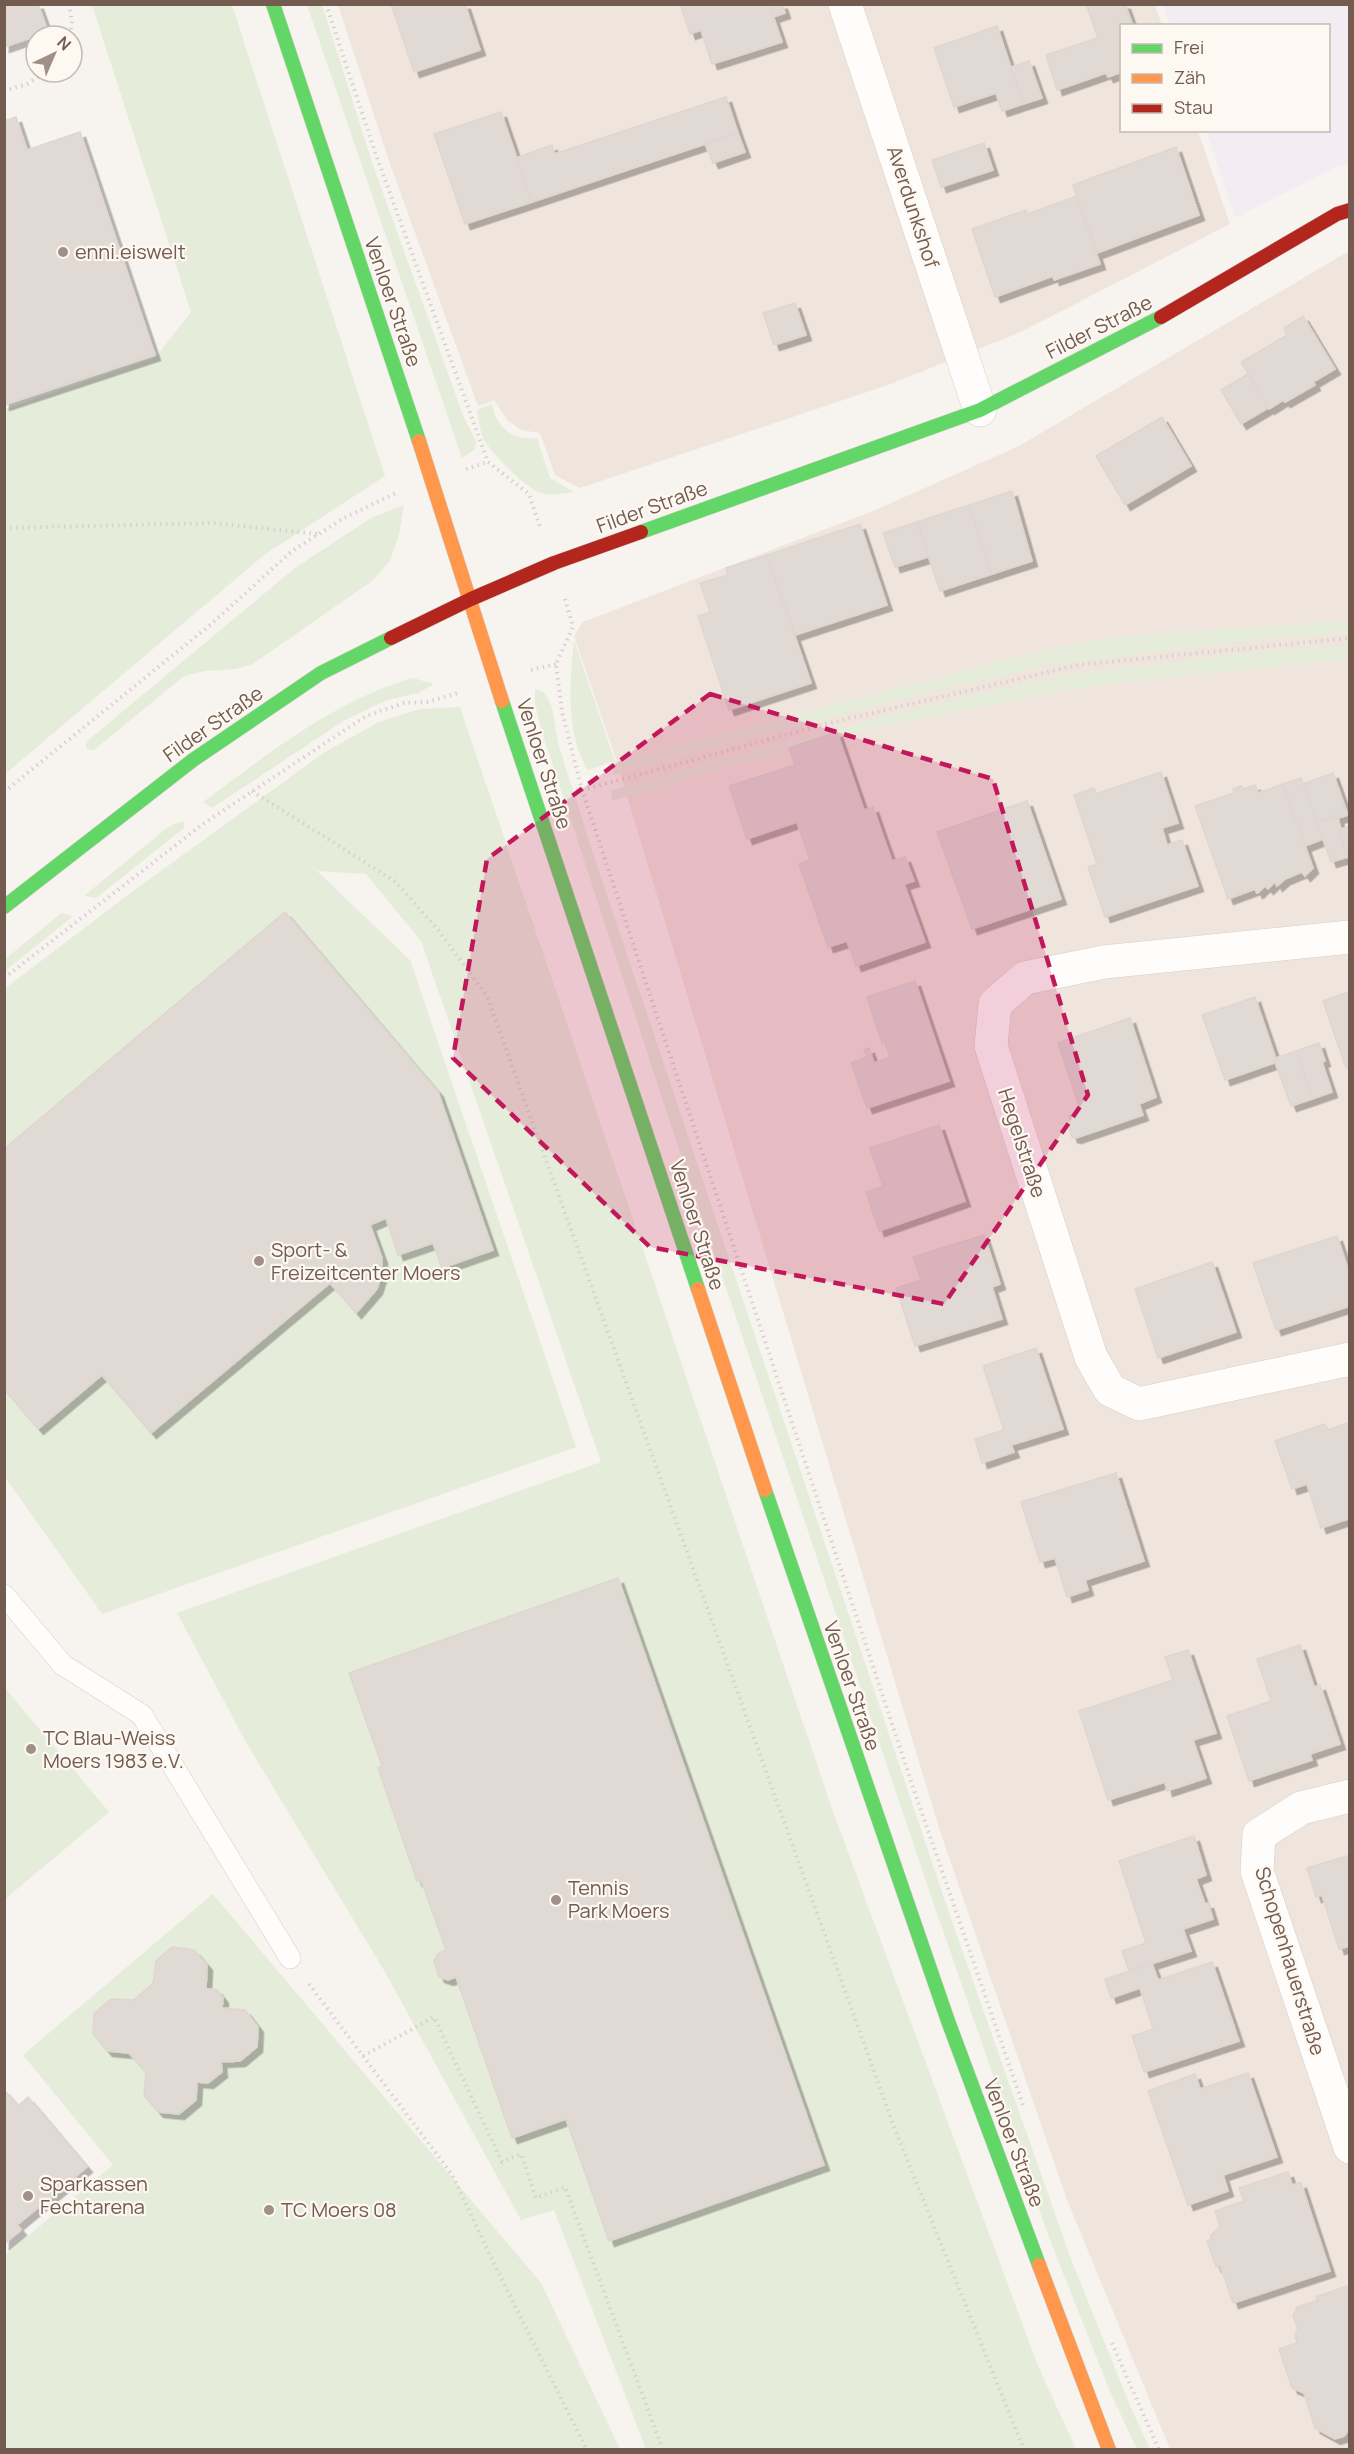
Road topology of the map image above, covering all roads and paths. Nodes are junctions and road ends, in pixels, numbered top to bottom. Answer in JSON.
{"nodes":[{"id":1,"x":69,"y":4,"type":"edge"},
{"id":2,"x":273,"y":4,"type":"edge"},
{"id":3,"x":326,"y":4,"type":"edge"},
{"id":4,"x":845,"y":4,"type":"edge"},
{"id":5,"x":72,"y":24,"type":"edge"},
{"id":6,"x":27,"y":84,"type":"edge"},
{"id":7,"x":4,"y":91,"type":"edge"},
{"id":8,"x":1350,"y":210,"type":"edge"},
{"id":9,"x":980,"y":410,"type":"junction"},
{"id":10,"x":488,"y":462,"type":"junction"},
{"id":11,"x":432,"y":481,"type":"junction"},
{"id":12,"x":4,"y":528,"type":"edge"},
{"id":13,"x":318,"y":534,"type":"junction"},
{"id":14,"x":554,"y":563,"type":"junction"},
{"id":15,"x":471,"y":599,"type":"junction"},
{"id":16,"x":1350,"y":638,"type":"edge"},
{"id":17,"x":556,"y":664,"type":"junction"},
{"id":18,"x":495,"y":679,"type":"junction"},
{"id":19,"x":582,"y":790,"type":"junction"},
{"id":20,"x":252,"y":791,"type":"junction"},
{"id":21,"x":4,"y":792,"type":"edge"},
{"id":22,"x":4,"y":907,"type":"edge"},
{"id":23,"x":1350,"y":937,"type":"edge"},
{"id":24,"x":4,"y":978,"type":"edge"},
{"id":25,"x":1350,"y":1359,"type":"edge"},
{"id":26,"x":4,"y":1595,"type":"edge"},
{"id":27,"x":1350,"y":1796,"type":"edge"},
{"id":28,"x":290,"y":1958,"type":"joint"},
{"id":29,"x":363,"y":2056,"type":"junction"},
{"id":30,"x":1026,"y":2115,"type":"dead end"},
{"id":31,"x":1350,"y":2146,"type":"edge"},
{"id":32,"x":1109,"y":2336,"type":"dead end"},
{"id":33,"x":587,"y":2450,"type":"edge"},
{"id":34,"x":663,"y":2450,"type":"edge"},
{"id":35,"x":1024,"y":2450,"type":"edge"},
{"id":36,"x":1109,"y":2450,"type":"edge"},
{"id":37,"x":1159,"y":2450,"type":"edge"}],
"edges":[{"from":1,"to":5,"type":"path"},
{"from":2,"to":11,"type":"main road","name":"Venloer Straße"},
{"from":3,"to":10,"type":"path"},
{"from":4,"to":9,"type":"street","name":"Averdunkshof"},
{"from":6,"to":7,"type":"path"},
{"from":8,"to":9,"type":"main road","name":"Filder Straße"},
{"from":9,"to":14,"type":"main road","name":"Filder Straße"},
{"from":10,"to":11,"type":"path"},
{"from":10,"to":14,"type":"path"},
{"from":11,"to":13,"type":"path"},
{"from":11,"to":15,"type":"main road","name":"Venloer Straße"},
{"from":12,"to":13,"type":"path"},
{"from":13,"to":21,"type":"path"},
{"from":14,"to":15,"type":"main road","name":"Filder Straße"},
{"from":14,"to":17,"type":"path"},
{"from":15,"to":18,"type":"main road","name":"Venloer Straße"},
{"from":15,"to":22,"type":"main road","name":"Filder Straße"},
{"from":16,"to":19,"type":"path"},
{"from":17,"to":18,"type":"path"},
{"from":17,"to":19,"type":"path"},
{"from":18,"to":20,"type":"path"},
{"from":18,"to":36,"type":"main road","name":"Venloer Straße"},
{"from":19,"to":30,"type":"path"},
{"from":20,"to":24,"type":"path"},
{"from":20,"to":35,"type":"path"},
{"from":23,"to":25,"type":"street","name":"Hegelstraße"},
{"from":26,"to":28,"type":"lane"},
{"from":27,"to":31,"type":"street","name":"Schopenhauerstraße"},
{"from":28,"to":29,"type":"path"},
{"from":29,"to":33,"type":"path"},
{"from":29,"to":34,"type":"path"},
{"from":32,"to":37,"type":"path"}]}
